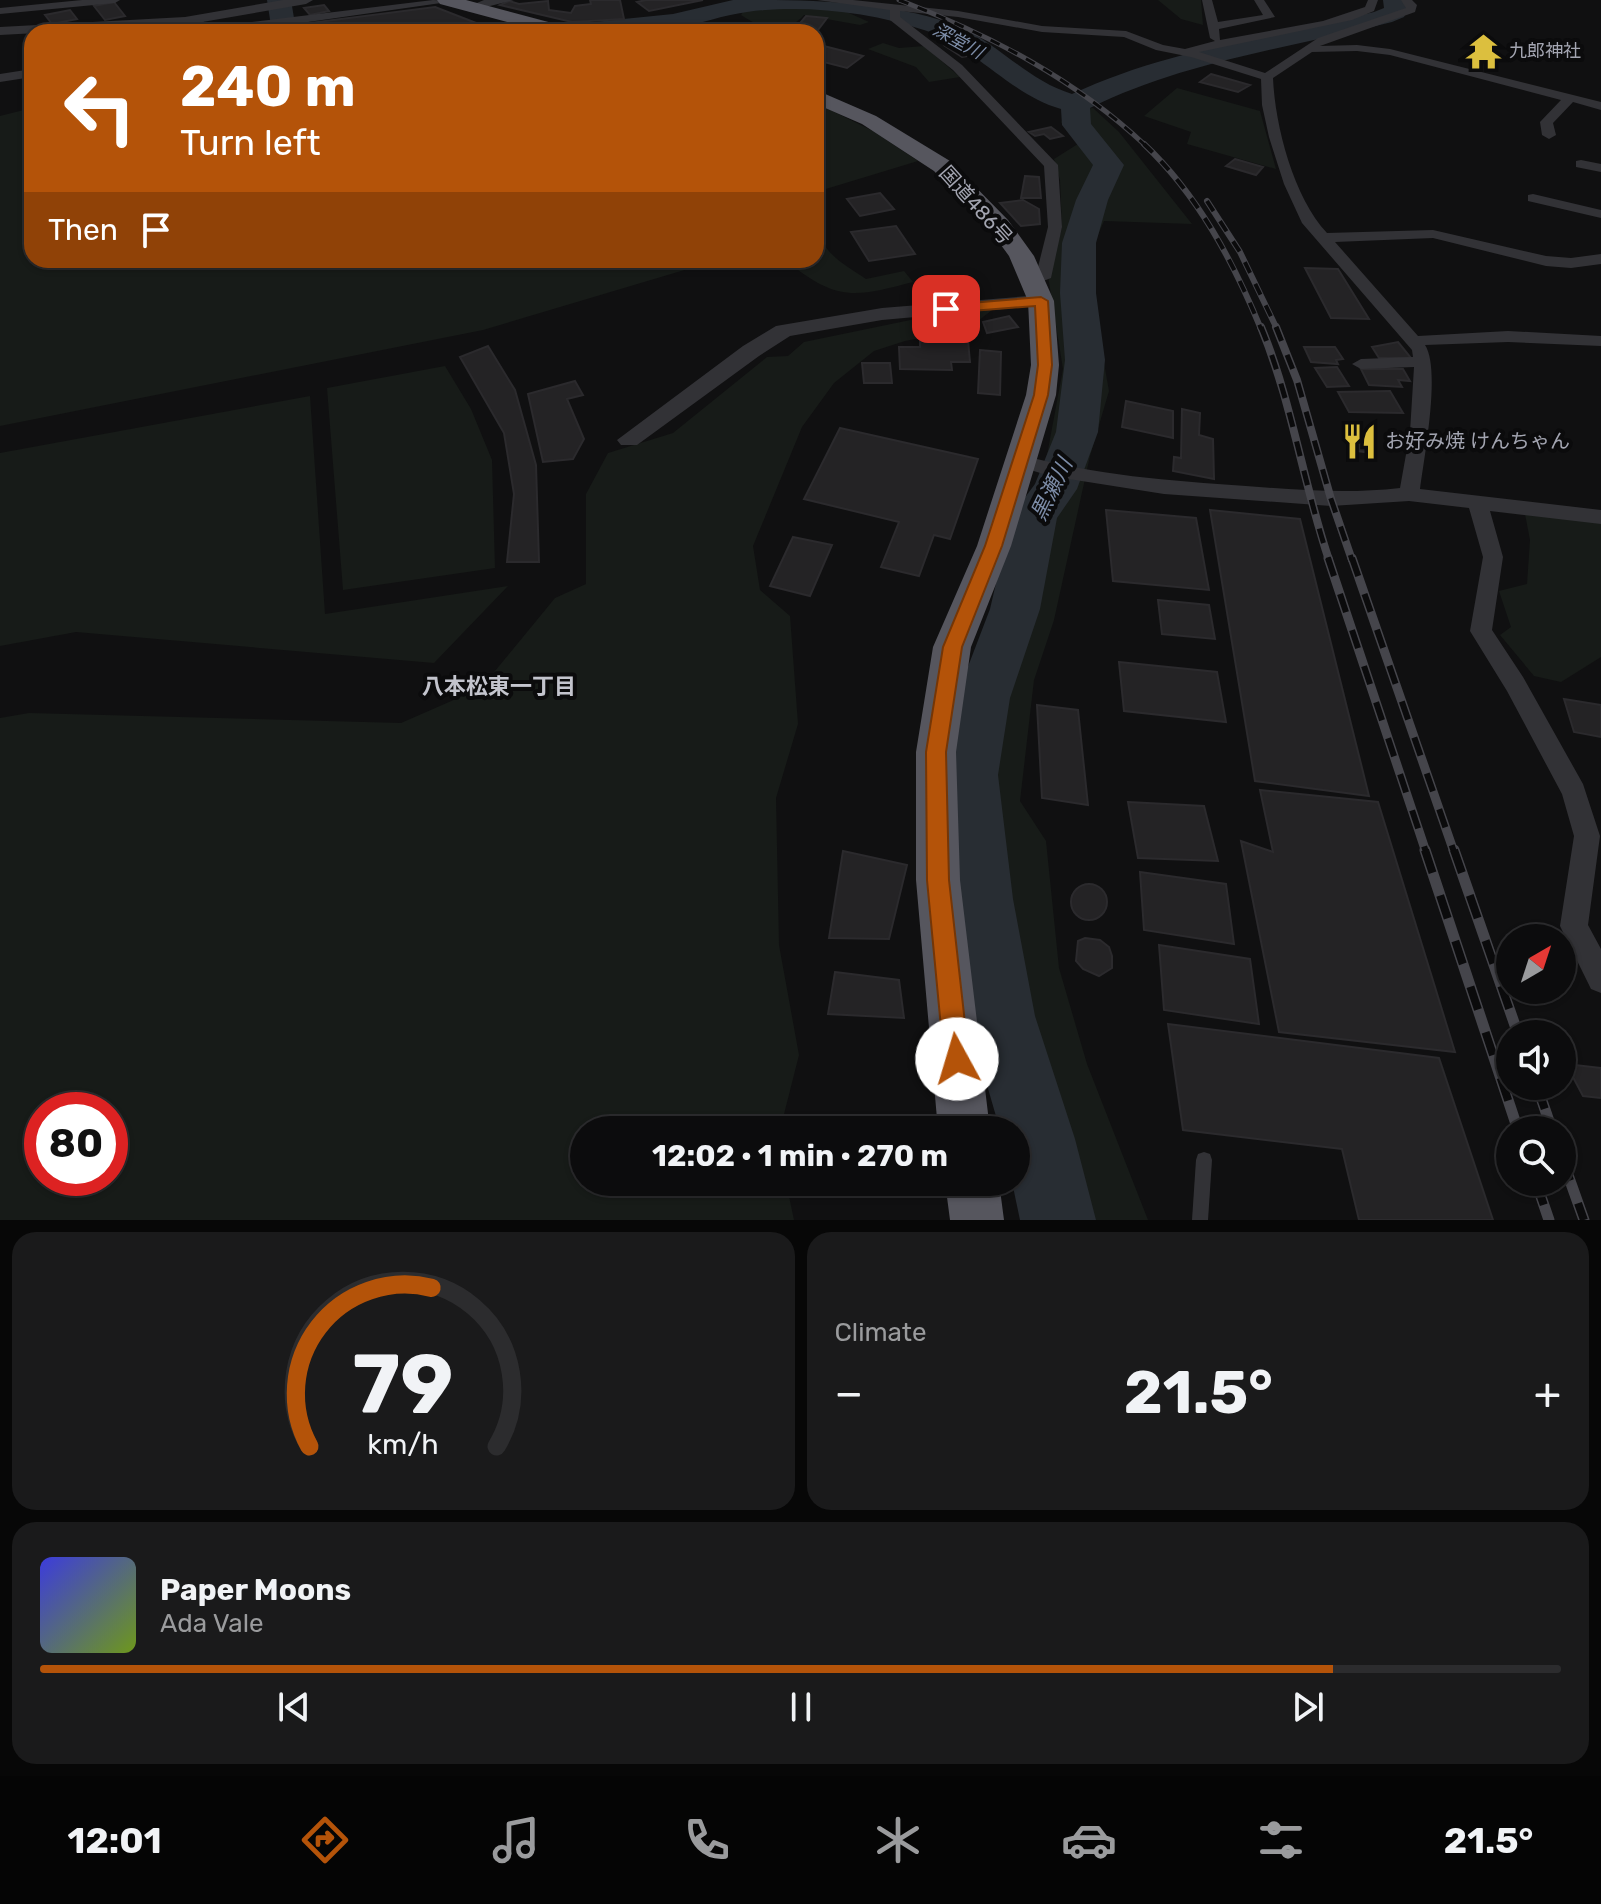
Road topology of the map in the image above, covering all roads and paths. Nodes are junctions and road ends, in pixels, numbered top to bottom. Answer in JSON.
{"nodes":[{"id":1,"x":115,"y":0,"type":"edge"},
{"id":2,"x":509,"y":0,"type":"edge"},
{"id":3,"x":822,"y":0,"type":"edge"},
{"id":4,"x":1207,"y":0,"type":"edge"},
{"id":5,"x":1259,"y":0,"type":"edge"},
{"id":6,"x":1373,"y":0,"type":"edge"},
{"id":7,"x":1406,"y":0,"type":"edge"},
{"id":8,"x":299,"y":1,"type":"edge"},
{"id":9,"x":448,"y":1,"type":"edge"},
{"id":10,"x":55,"y":2,"type":"edge"},
{"id":11,"x":470,"y":8,"type":"junction"},
{"id":12,"x":0,"y":11,"type":"edge"},
{"id":13,"x":895,"y":13,"type":"junction"},
{"id":14,"x":199,"y":22,"type":"junction"},
{"id":15,"x":160,"y":24,"type":"edge"},
{"id":16,"x":195,"y":24,"type":"edge"},
{"id":17,"x":213,"y":24,"type":"edge"},
{"id":18,"x":273,"y":24,"type":"edge"},
{"id":19,"x":533,"y":24,"type":"edge"},
{"id":20,"x":1215,"y":26,"type":"junction"},
{"id":21,"x":24,"y":30,"type":"edge"},
{"id":22,"x":0,"y":31,"type":"edge"},
{"id":23,"x":1210,"y":44,"type":"junction"},
{"id":24,"x":1311,"y":50,"type":"junction"},
{"id":25,"x":1189,"y":53,"type":"junction"},
{"id":26,"x":24,"y":74,"type":"edge"},
{"id":27,"x":1267,"y":77,"type":"junction"},
{"id":28,"x":0,"y":78,"type":"edge"},
{"id":29,"x":1570,"y":98,"type":"junction"},
{"id":30,"x":824,"y":100,"type":"edge"},
{"id":31,"x":1601,"y":106,"type":"edge"},
{"id":32,"x":1549,"y":135,"type":"dead end"},
{"id":33,"x":1581,"y":164,"type":"dead end"},
{"id":34,"x":1601,"y":168,"type":"edge"},
{"id":35,"x":1533,"y":198,"type":"dead end"},
{"id":36,"x":1601,"y":214,"type":"edge"},
{"id":37,"x":1322,"y":238,"type":"junction"},
{"id":38,"x":1601,"y":259,"type":"edge"},
{"id":39,"x":1037,"y":290,"type":"junction"},
{"id":40,"x":1415,"y":341,"type":"junction"},
{"id":41,"x":1601,"y":341,"type":"edge"},
{"id":42,"x":1422,"y":362,"type":"junction"},
{"id":43,"x":1361,"y":364,"type":"dead end"},
{"id":44,"x":629,"y":440,"type":"dead end"},
{"id":45,"x":1036,"y":466,"type":"junction"},
{"id":46,"x":1409,"y":494,"type":"junction"},
{"id":47,"x":1478,"y":503,"type":"junction"},
{"id":48,"x":1601,"y":517,"type":"edge"},
{"id":49,"x":1601,"y":979,"type":"edge"},
{"id":50,"x":963,"y":1116,"type":"edge"},
{"id":51,"x":1204,"y":1160,"type":"dead end"},
{"id":52,"x":974,"y":1196,"type":"edge"},
{"id":53,"x":977,"y":1220,"type":"edge"},
{"id":54,"x":1200,"y":1220,"type":"edge"}],
"edges":[{"from":1,"to":10,"type":"street"},
{"from":2,"to":11,"type":"street"},
{"from":3,"to":13,"type":"street"},
{"from":4,"to":20,"type":"street"},
{"from":5,"to":20,"type":"street"},
{"from":6,"to":23,"type":"street"},
{"from":7,"to":24,"type":"street"},
{"from":8,"to":14,"type":"street"},
{"from":9,"to":11,"type":"highway"},
{"from":9,"to":18,"type":"street"},
{"from":10,"to":12,"type":"street"},
{"from":11,"to":19,"type":"highway"},
{"from":13,"to":25,"type":"street"},
{"from":13,"to":39,"type":"street"},
{"from":14,"to":15,"type":"street"},
{"from":14,"to":16,"type":"street"},
{"from":14,"to":17,"type":"street"},
{"from":20,"to":23,"type":"street"},
{"from":21,"to":22,"type":"street"},
{"from":23,"to":25,"type":"street"},
{"from":24,"to":27,"type":"street"},
{"from":24,"to":29,"type":"street"},
{"from":25,"to":27,"type":"street"},
{"from":26,"to":28,"type":"street"},
{"from":27,"to":37,"type":"street"},
{"from":29,"to":31,"type":"street"},
{"from":29,"to":32,"type":"street"},
{"from":30,"to":39,"type":"highway","name":"国道486号"},
{"from":33,"to":34,"type":"street"},
{"from":35,"to":36,"type":"street"},
{"from":37,"to":38,"type":"street"},
{"from":37,"to":40,"type":"street"},
{"from":39,"to":44,"type":"street"},
{"from":39,"to":45,"type":"highway","name":"国道486号"},
{"from":40,"to":41,"type":"street"},
{"from":40,"to":42,"type":"street"},
{"from":42,"to":43,"type":"street"},
{"from":42,"to":46,"type":"street"},
{"from":45,"to":46,"type":"street"},
{"from":45,"to":50,"type":"highway","name":"国道486号"},
{"from":46,"to":47,"type":"street"},
{"from":47,"to":48,"type":"street"},
{"from":47,"to":49,"type":"street"},
{"from":51,"to":54,"type":"lane"},
{"from":52,"to":53,"type":"highway"}]}
